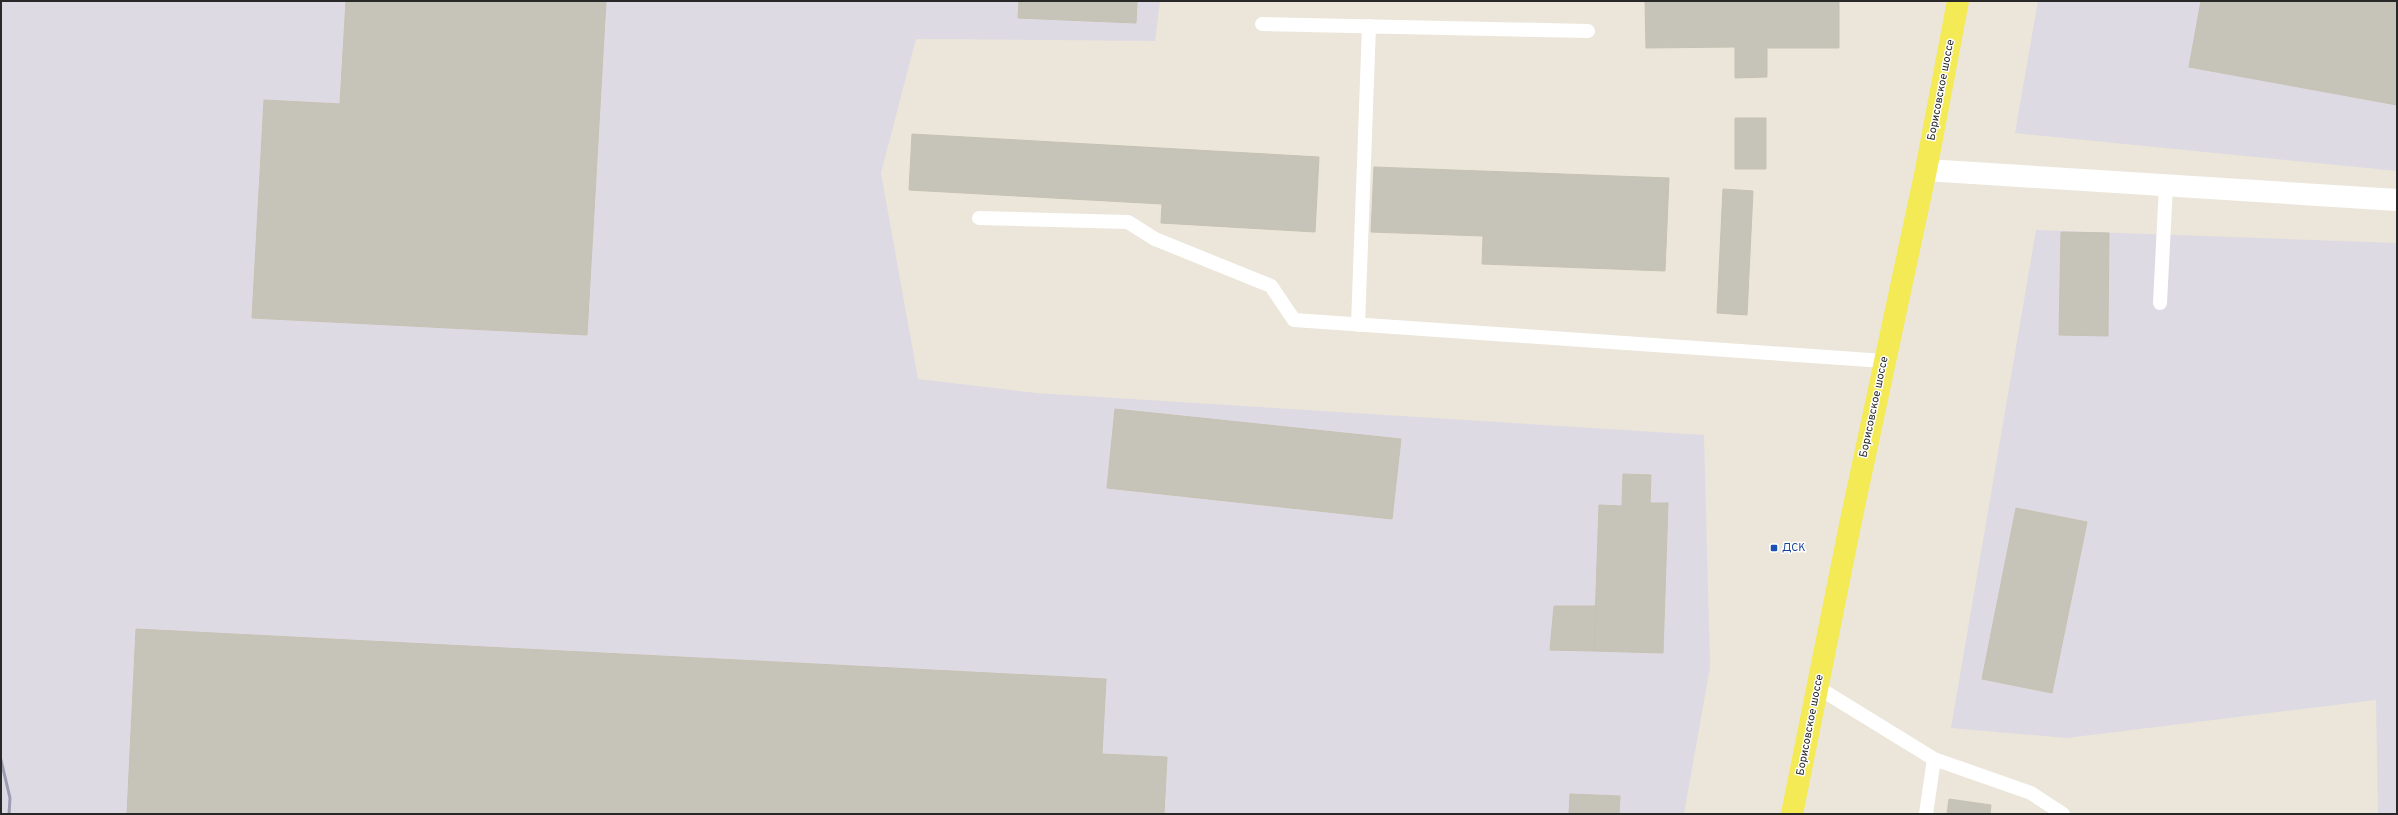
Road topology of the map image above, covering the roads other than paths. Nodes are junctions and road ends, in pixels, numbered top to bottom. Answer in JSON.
{"nodes":[{"id":1,"x":1958,"y":1,"type":"edge"},
{"id":2,"x":1262,"y":24,"type":"dead end"},
{"id":3,"x":1369,"y":26,"type":"junction"},
{"id":4,"x":1588,"y":31,"type":"dead end"},
{"id":5,"x":1926,"y":170,"type":"junction"},
{"id":6,"x":2166,"y":186,"type":"junction"},
{"id":7,"x":2397,"y":200,"type":"edge"},
{"id":8,"x":979,"y":218,"type":"dead end"},
{"id":9,"x":2160,"y":303,"type":"dead end"},
{"id":10,"x":1358,"y":325,"type":"junction"},
{"id":11,"x":1884,"y":361,"type":"junction"},
{"id":12,"x":1817,"y":687,"type":"junction"},
{"id":13,"x":1934,"y":759,"type":"junction"},
{"id":14,"x":1792,"y":814,"type":"edge"},
{"id":15,"x":1926,"y":814,"type":"edge"},
{"id":16,"x":2063,"y":814,"type":"edge"}],
"edges":[{"from":1,"to":5,"type":"main road","name":"Борисовское шоссе"},
{"from":2,"to":3,"type":"lane"},
{"from":3,"to":4,"type":"lane"},
{"from":3,"to":10,"type":"lane"},
{"from":5,"to":6,"type":"street"},
{"from":5,"to":11,"type":"main road","name":"Борисовское шоссе"},
{"from":6,"to":7,"type":"street"},
{"from":6,"to":9,"type":"lane"},
{"from":8,"to":10,"type":"lane"},
{"from":10,"to":11,"type":"lane"},
{"from":11,"to":12,"type":"main road","name":"Борисовское шоссе"},
{"from":12,"to":13,"type":"lane"},
{"from":12,"to":14,"type":"main road","name":"Борисовское шоссе"},
{"from":13,"to":15,"type":"lane"},
{"from":13,"to":16,"type":"lane"}]}
